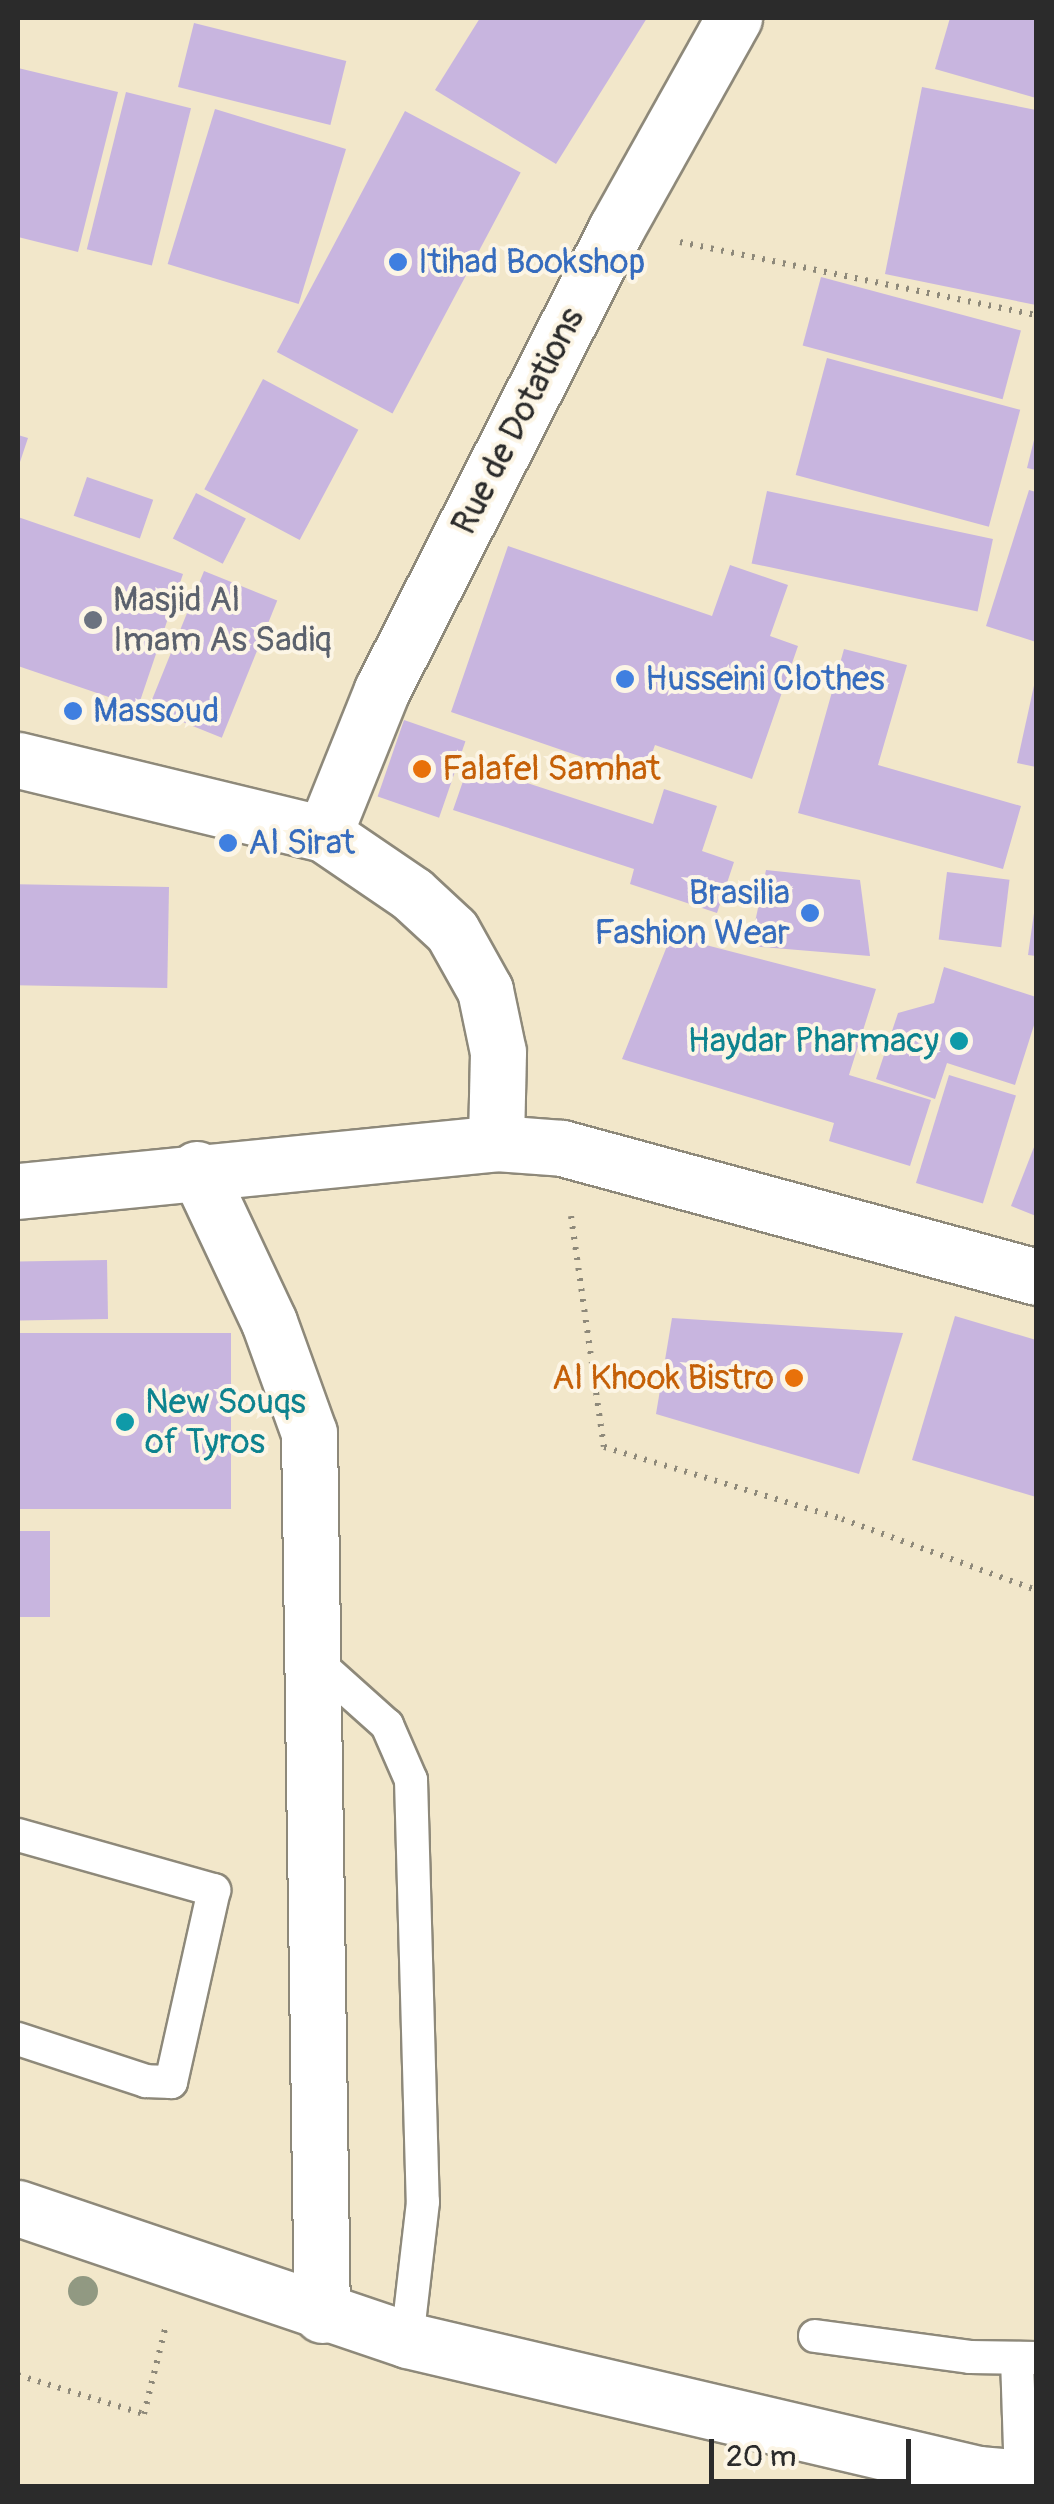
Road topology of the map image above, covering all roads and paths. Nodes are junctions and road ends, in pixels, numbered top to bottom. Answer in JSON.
{"nodes":[{"id":1,"x":734,"y":18,"type":"edge"},
{"id":2,"x":616,"y":228,"type":"junction"},
{"id":3,"x":1036,"y":315,"type":"edge"},
{"id":4,"x":18,"y":760,"type":"edge"},
{"id":5,"x":324,"y":834,"type":"junction"},
{"id":6,"x":496,"y":1143,"type":"junction"},
{"id":7,"x":562,"y":1148,"type":"junction"},
{"id":8,"x":197,"y":1169,"type":"junction"},
{"id":9,"x":18,"y":1191,"type":"edge"},
{"id":10,"x":1036,"y":1276,"type":"edge"},
{"id":11,"x":1036,"y":1590,"type":"edge"},
{"id":12,"x":312,"y":1658,"type":"junction"},
{"id":13,"x":18,"y":1835,"type":"edge"},
{"id":14,"x":18,"y":2039,"type":"edge"},
{"id":15,"x":18,"y":2208,"type":"edge"},
{"id":16,"x":170,"y":2310,"type":"dead end"},
{"id":17,"x":322,"y":2316,"type":"junction"},
{"id":18,"x":815,"y":2336,"type":"dead end"},
{"id":19,"x":406,"y":2340,"type":"junction"},
{"id":20,"x":1027,"y":2358,"type":"edge"},
{"id":21,"x":18,"y":2375,"type":"edge"},
{"id":22,"x":1029,"y":2478,"type":"edge"}],
"edges":[{"from":1,"to":2,"type":"street","name":"Rue de Dotations"},
{"from":2,"to":3,"type":"path"},
{"from":2,"to":5,"type":"street","name":"Rue de Dotations"},
{"from":4,"to":5,"type":"street"},
{"from":5,"to":6,"type":"street"},
{"from":6,"to":7,"type":"street"},
{"from":6,"to":8,"type":"street"},
{"from":7,"to":10,"type":"street"},
{"from":7,"to":11,"type":"path"},
{"from":8,"to":9,"type":"street"},
{"from":8,"to":12,"type":"street"},
{"from":12,"to":17,"type":"street"},
{"from":12,"to":19,"type":"lane"},
{"from":13,"to":14,"type":"lane"},
{"from":15,"to":17,"type":"street"},
{"from":16,"to":21,"type":"path"},
{"from":17,"to":19,"type":"street"},
{"from":18,"to":20,"type":"lane"},
{"from":19,"to":22,"type":"street"},
{"from":20,"to":22,"type":"lane"}]}
